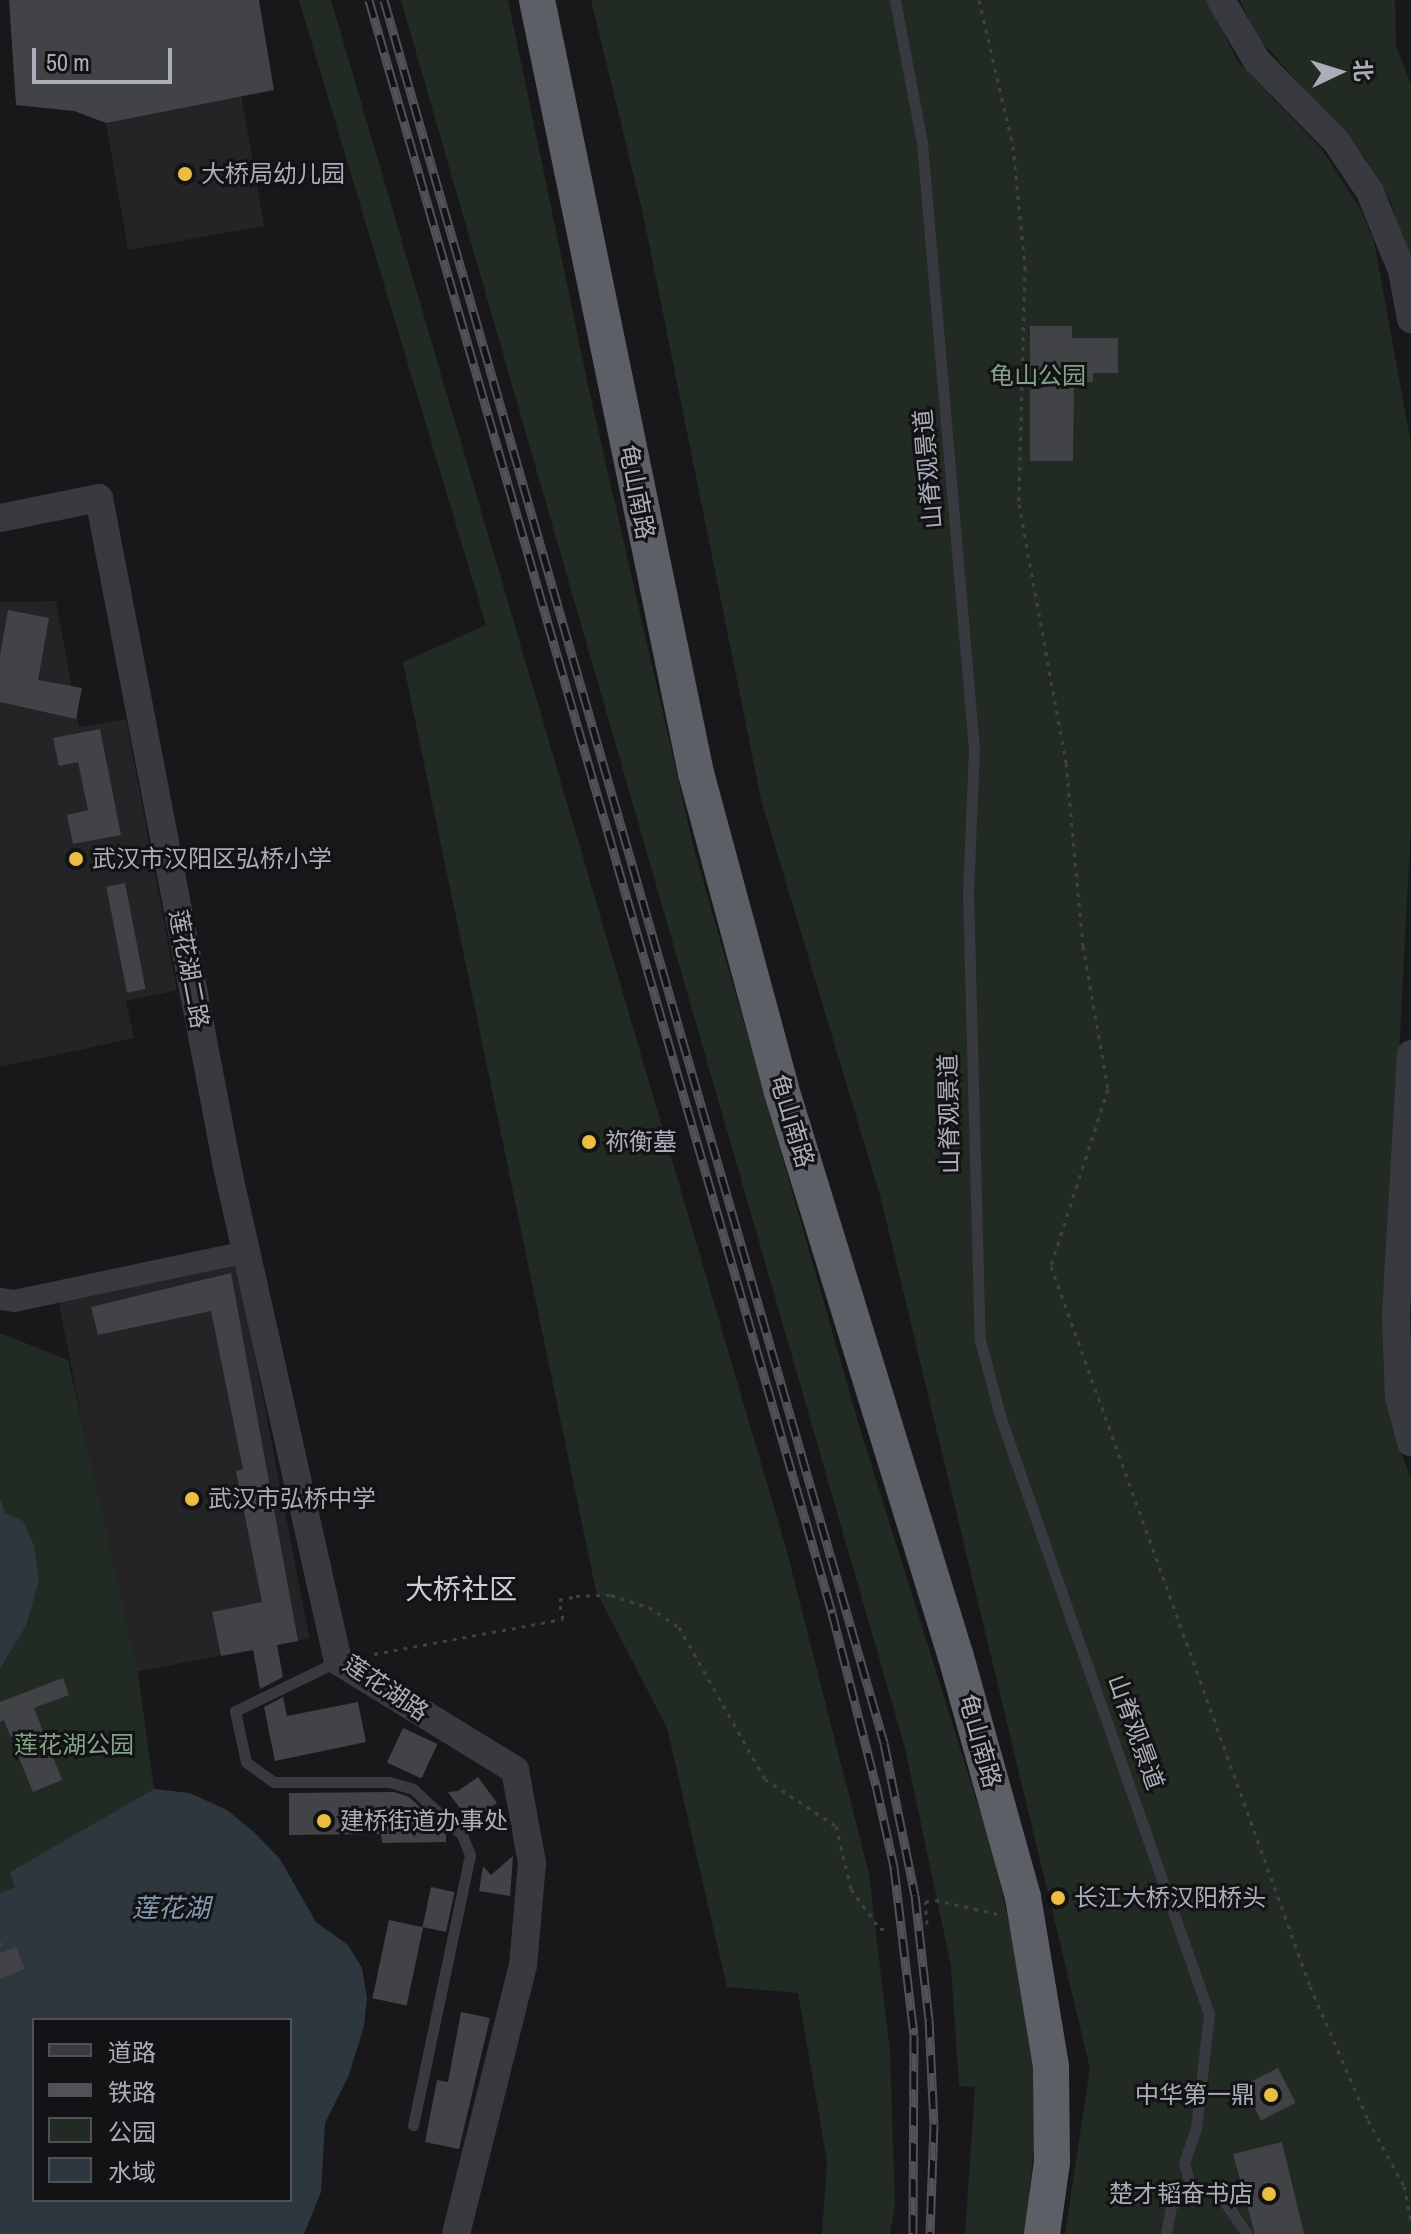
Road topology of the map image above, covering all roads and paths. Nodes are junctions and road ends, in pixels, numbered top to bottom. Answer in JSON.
{"nodes":[{"id":1,"x":537,"y":0,"type":"edge"},
{"id":2,"x":560,"y":0,"type":"edge"},
{"id":3,"x":895,"y":0,"type":"edge"},
{"id":4,"x":979,"y":0,"type":"edge"},
{"id":5,"x":1221,"y":0,"type":"edge"},
{"id":6,"x":1406,"y":271,"type":"edge"},
{"id":7,"x":1411,"y":319,"type":"edge"},
{"id":8,"x":0,"y":518,"type":"edge"},
{"id":9,"x":1411,"y":1054,"type":"edge"},
{"id":10,"x":1411,"y":1066,"type":"edge"},
{"id":11,"x":246,"y":1252,"type":"junction"},
{"id":12,"x":0,"y":1299,"type":"edge"},
{"id":13,"x":1411,"y":1442,"type":"edge"},
{"id":14,"x":338,"y":1661,"type":"junction"},
{"id":15,"x":1001,"y":1915,"type":"dead end"},
{"id":16,"x":927,"y":1924,"type":"dead end"},
{"id":17,"x":890,"y":1928,"type":"dead end"},
{"id":18,"x":0,"y":1942,"type":"edge"},
{"id":19,"x":0,"y":1966,"type":"edge"},
{"id":20,"x":413,"y":2125,"type":"dead end"},
{"id":21,"x":1192,"y":2191,"type":"junction"},
{"id":22,"x":1411,"y":2223,"type":"edge"},
{"id":23,"x":456,"y":2234,"type":"edge"},
{"id":24,"x":1042,"y":2234,"type":"edge"},
{"id":25,"x":1055,"y":2234,"type":"edge"},
{"id":26,"x":1166,"y":2234,"type":"edge"},
{"id":27,"x":1247,"y":2234,"type":"edge"}],
"edges":[{"from":1,"to":24,"type":"highway","name":"龟山南路"},
{"from":2,"to":25,"type":"highway","name":"龟山南路"},
{"from":3,"to":21,"type":"lane","name":"山脊观景道"},
{"from":4,"to":22,"type":"path"},
{"from":5,"to":6,"type":"street"},
{"from":6,"to":7,"type":"street"},
{"from":8,"to":11,"type":"street","name":"莲花湖二路"},
{"from":9,"to":10,"type":"street"},
{"from":10,"to":13,"type":"street"},
{"from":11,"to":12,"type":"street"},
{"from":11,"to":14,"type":"street","name":"莲花湖路"},
{"from":14,"to":17,"type":"path"},
{"from":14,"to":20,"type":"lane"},
{"from":14,"to":23,"type":"street","name":"莲花湖路"},
{"from":15,"to":16,"type":"path"},
{"from":18,"to":19,"type":"path"},
{"from":21,"to":26,"type":"lane"},
{"from":21,"to":27,"type":"lane"}]}
